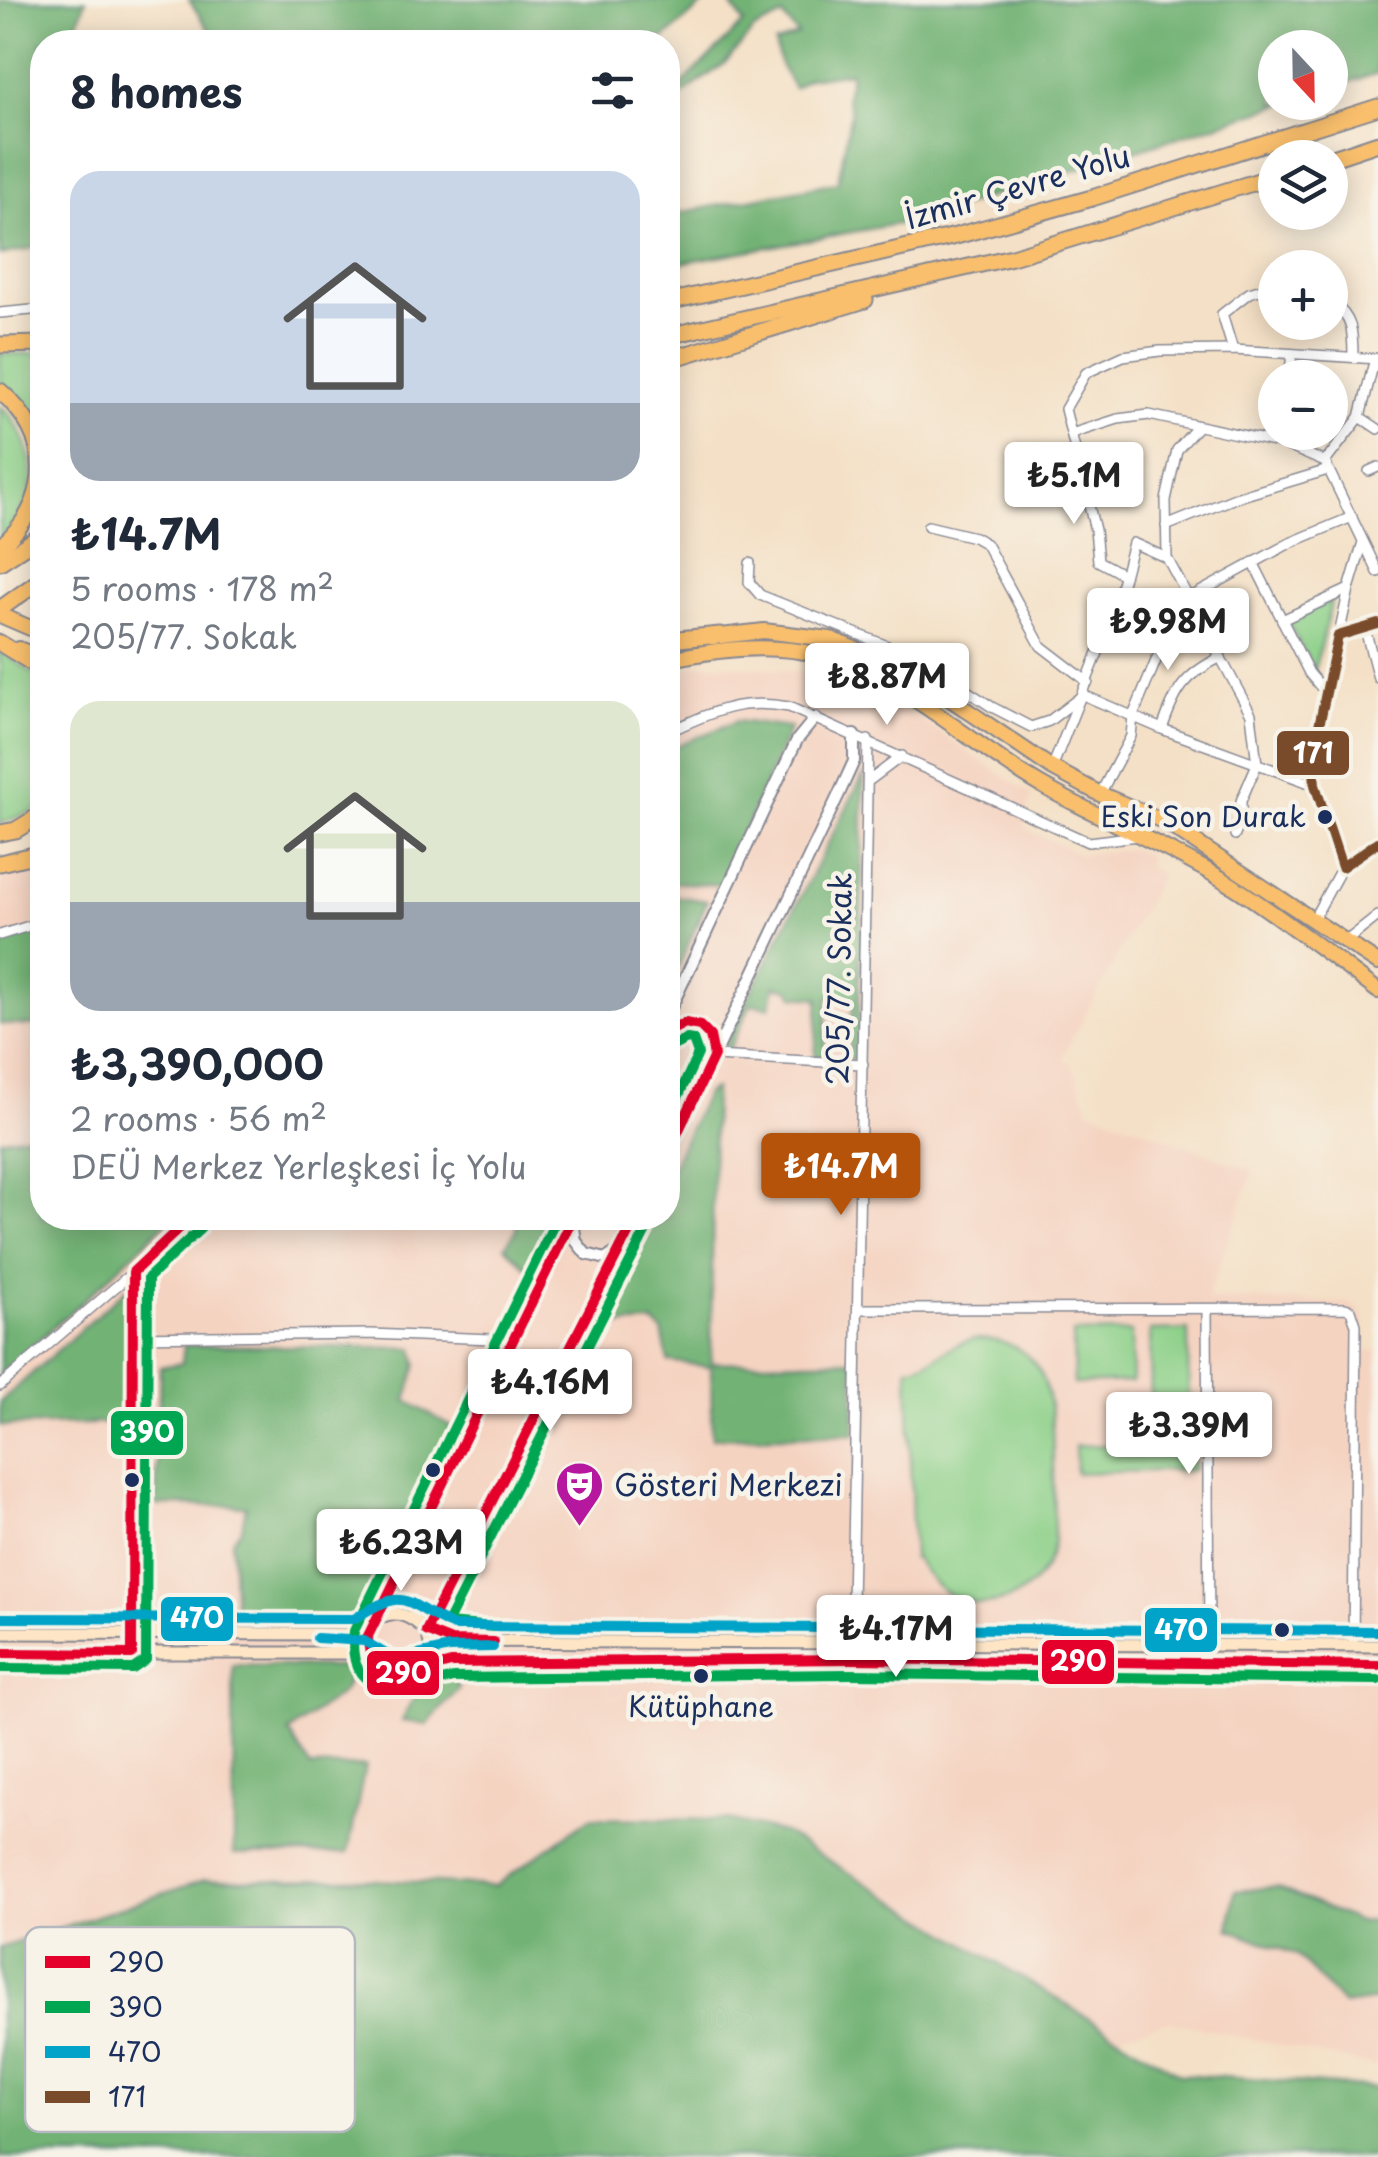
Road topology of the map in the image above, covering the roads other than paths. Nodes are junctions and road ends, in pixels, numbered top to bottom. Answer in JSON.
{"nodes":[{"id":1,"x":1378,"y":107,"type":"edge"},
{"id":2,"x":1378,"y":143,"type":"edge"},
{"id":3,"x":1348,"y":152,"type":"edge"},
{"id":4,"x":1258,"y":181,"type":"edge"},
{"id":5,"x":1012,"y":257,"type":"junction"},
{"id":6,"x":770,"y":278,"type":"junction"},
{"id":7,"x":1258,"y":290,"type":"edge"},
{"id":8,"x":680,"y":291,"type":"edge"},
{"id":9,"x":680,"y":299,"type":"edge"},
{"id":10,"x":30,"y":310,"type":"edge"},
{"id":11,"x":0,"y":313,"type":"edge"},
{"id":12,"x":1348,"y":319,"type":"edge"},
{"id":13,"x":680,"y":333,"type":"edge"},
{"id":14,"x":30,"y":344,"type":"edge"},
{"id":15,"x":0,"y":345,"type":"edge"},
{"id":16,"x":1233,"y":350,"type":"junction"},
{"id":17,"x":1292,"y":354,"type":"junction"},
{"id":18,"x":680,"y":356,"type":"edge"},
{"id":19,"x":1353,"y":357,"type":"junction"},
{"id":20,"x":1376,"y":358,"type":"edge"},
{"id":21,"x":1292,"y":360,"type":"edge"},
{"id":22,"x":0,"y":391,"type":"edge"},
{"id":23,"x":1360,"y":417,"type":"junction"},
{"id":24,"x":1198,"y":426,"type":"junction"},
{"id":25,"x":30,"y":428,"type":"edge"},
{"id":26,"x":1378,"y":429,"type":"edge"},
{"id":27,"x":1071,"y":434,"type":"junction"},
{"id":28,"x":1258,"y":439,"type":"edge"},
{"id":29,"x":1295,"y":450,"type":"edge"},
{"id":30,"x":1326,"y":466,"type":"junction"},
{"id":31,"x":30,"y":512,"type":"edge"},
{"id":32,"x":1352,"y":518,"type":"junction"},
{"id":33,"x":928,"y":526,"type":"dead end"},
{"id":34,"x":1166,"y":526,"type":"junction"},
{"id":35,"x":1364,"y":542,"type":"junction"},
{"id":36,"x":30,"y":543,"type":"edge"},
{"id":37,"x":0,"y":547,"type":"edge"},
{"id":38,"x":1167,"y":558,"type":"junction"},
{"id":39,"x":0,"y":562,"type":"edge"},
{"id":40,"x":750,"y":562,"type":"dead end"},
{"id":41,"x":1252,"y":562,"type":"junction"},
{"id":42,"x":1378,"y":572,"type":"edge"},
{"id":43,"x":1124,"y":575,"type":"junction"},
{"id":44,"x":30,"y":587,"type":"edge"},
{"id":45,"x":1349,"y":589,"type":"junction"},
{"id":46,"x":1189,"y":598,"type":"junction"},
{"id":47,"x":0,"y":612,"type":"edge"},
{"id":48,"x":1282,"y":620,"type":"junction"},
{"id":49,"x":1378,"y":624,"type":"edge"},
{"id":50,"x":30,"y":627,"type":"edge"},
{"id":51,"x":1365,"y":630,"type":"junction"},
{"id":52,"x":720,"y":635,"type":"joint"},
{"id":53,"x":1338,"y":636,"type":"junction"},
{"id":54,"x":0,"y":643,"type":"edge"},
{"id":55,"x":680,"y":649,"type":"edge"},
{"id":56,"x":680,"y":653,"type":"edge"},
{"id":57,"x":30,"y":654,"type":"edge"},
{"id":58,"x":1220,"y":657,"type":"junction"},
{"id":59,"x":30,"y":662,"type":"edge"},
{"id":60,"x":1378,"y":678,"type":"edge"},
{"id":61,"x":1088,"y":682,"type":"junction"},
{"id":62,"x":1325,"y":692,"type":"junction"},
{"id":63,"x":1083,"y":695,"type":"junction"},
{"id":64,"x":1133,"y":716,"type":"junction"},
{"id":65,"x":815,"y":718,"type":"junction"},
{"id":66,"x":680,"y":727,"type":"edge"},
{"id":67,"x":1162,"y":728,"type":"junction"},
{"id":68,"x":854,"y":735,"type":"junction"},
{"id":69,"x":868,"y":740,"type":"junction"},
{"id":70,"x":902,"y":756,"type":"junction"},
{"id":71,"x":1257,"y":764,"type":"junction"},
{"id":72,"x":1052,"y":768,"type":"junction"},
{"id":73,"x":870,"y":780,"type":"junction"},
{"id":74,"x":1314,"y":786,"type":"junction"},
{"id":75,"x":1100,"y":794,"type":"junction"},
{"id":76,"x":1107,"y":816,"type":"junction"},
{"id":77,"x":30,"y":821,"type":"edge"},
{"id":78,"x":0,"y":833,"type":"edge"},
{"id":79,"x":1235,"y":835,"type":"dead end"},
{"id":80,"x":1145,"y":836,"type":"junction"},
{"id":81,"x":1113,"y":838,"type":"junction"},
{"id":82,"x":1378,"y":842,"type":"edge"},
{"id":83,"x":30,"y":856,"type":"edge"},
{"id":84,"x":0,"y":863,"type":"edge"},
{"id":85,"x":1342,"y":867,"type":"junction"},
{"id":86,"x":1378,"y":916,"type":"edge"},
{"id":87,"x":1314,"y":918,"type":"junction"},
{"id":88,"x":30,"y":926,"type":"edge"},
{"id":89,"x":0,"y":935,"type":"edge"},
{"id":90,"x":1345,"y":942,"type":"junction"},
{"id":91,"x":1378,"y":963,"type":"edge"},
{"id":92,"x":680,"y":989,"type":"edge"},
{"id":93,"x":1378,"y":992,"type":"edge"},
{"id":94,"x":680,"y":1026,"type":"edge"},
{"id":95,"x":714,"y":1056,"type":"junction"},
{"id":96,"x":863,"y":1064,"type":"junction"},
{"id":97,"x":680,"y":1127,"type":"edge"},
{"id":98,"x":177,"y":1230,"type":"edge"},
{"id":99,"x":568,"y":1230,"type":"edge"},
{"id":100,"x":574,"y":1230,"type":"edge"},
{"id":101,"x":631,"y":1230,"type":"edge"},
{"id":102,"x":622,"y":1249,"type":"junction"},
{"id":103,"x":133,"y":1272,"type":"junction"},
{"id":104,"x":1207,"y":1309,"type":"junction"},
{"id":105,"x":859,"y":1310,"type":"junction"},
{"id":106,"x":134,"y":1336,"type":"junction"},
{"id":107,"x":514,"y":1340,"type":"junction"},
{"id":108,"x":0,"y":1386,"type":"edge"},
{"id":109,"x":372,"y":1627,"type":"junction"},
{"id":110,"x":426,"y":1631,"type":"junction"},
{"id":111,"x":0,"y":1634,"type":"edge"},
{"id":112,"x":133,"y":1634,"type":"junction"},
{"id":113,"x":854,"y":1643,"type":"junction"},
{"id":114,"x":1209,"y":1646,"type":"junction"},
{"id":115,"x":1353,"y":1646,"type":"junction"},
{"id":116,"x":1378,"y":1646,"type":"edge"},
{"id":117,"x":0,"y":1653,"type":"edge"},
{"id":118,"x":132,"y":1654,"type":"junction"},
{"id":119,"x":852,"y":1659,"type":"junction"},
{"id":120,"x":1378,"y":1665,"type":"edge"},
{"id":121,"x":380,"y":1670,"type":"junction"},
{"id":122,"x":411,"y":1673,"type":"junction"}],
"edges":[{"from":1,"to":6,"type":"highway","name":"İzmir Çevre Yolu"},
{"from":2,"to":3,"type":"highway"},
{"from":4,"to":5,"type":"highway","name":"İzmir Çevre Yolu"},
{"from":5,"to":13,"type":"highway","name":"İzmir Çevre Yolu"},
{"from":5,"to":18,"type":"highway"},
{"from":6,"to":8,"type":"highway"},
{"from":6,"to":9,"type":"highway","name":"İzmir Çevre Yolu"},
{"from":7,"to":16,"type":"street"},
{"from":10,"to":11,"type":"street"},
{"from":12,"to":19,"type":"street"},
{"from":14,"to":15,"type":"highway"},
{"from":16,"to":17,"type":"street"},
{"from":16,"to":27,"type":"street"},
{"from":17,"to":19,"type":"street"},
{"from":17,"to":21,"type":"street"},
{"from":19,"to":20,"type":"street"},
{"from":20,"to":23,"type":"street"},
{"from":22,"to":25,"type":"highway"},
{"from":23,"to":26,"type":"street"},
{"from":23,"to":30,"type":"street"},
{"from":24,"to":27,"type":"street"},
{"from":24,"to":28,"type":"street"},
{"from":24,"to":34,"type":"street"},
{"from":27,"to":43,"type":"street"},
{"from":29,"to":30,"type":"street"},
{"from":30,"to":32,"type":"street"},
{"from":30,"to":34,"type":"street"},
{"from":31,"to":37,"type":"highway"},
{"from":32,"to":35,"type":"street"},
{"from":32,"to":41,"type":"street"},
{"from":33,"to":61,"type":"street"},
{"from":34,"to":38,"type":"street"},
{"from":35,"to":42,"type":"street"},
{"from":35,"to":45,"type":"street"},
{"from":36,"to":39,"type":"highway"},
{"from":38,"to":43,"type":"street"},
{"from":38,"to":46,"type":"street"},
{"from":40,"to":63,"type":"street"},
{"from":41,"to":46,"type":"street"},
{"from":41,"to":48,"type":"street"},
{"from":43,"to":61,"type":"street"},
{"from":44,"to":47,"type":"highway"},
{"from":45,"to":48,"type":"street"},
{"from":45,"to":53,"type":"street"},
{"from":46,"to":58,"type":"street"},
{"from":46,"to":64,"type":"street"},
{"from":47,"to":50,"type":"main road"},
{"from":48,"to":62,"type":"street"},
{"from":49,"to":51,"type":"street"},
{"from":51,"to":53,"type":"street"},
{"from":51,"to":60,"type":"street"},
{"from":52,"to":55,"type":"highway"},
{"from":52,"to":72,"type":"main road"},
{"from":53,"to":62,"type":"street"},
{"from":54,"to":57,"type":"main road"},
{"from":54,"to":59,"type":"highway"},
{"from":56,"to":76,"type":"main road"},
{"from":58,"to":67,"type":"street"},
{"from":58,"to":71,"type":"street"},
{"from":61,"to":63,"type":"street"},
{"from":62,"to":74,"type":"street"},
{"from":63,"to":64,"type":"street"},
{"from":63,"to":72,"type":"street"},
{"from":64,"to":67,"type":"street"},
{"from":64,"to":75,"type":"street"},
{"from":65,"to":66,"type":"street"},
{"from":65,"to":68,"type":"street"},
{"from":65,"to":92,"type":"street"},
{"from":67,"to":71,"type":"street"},
{"from":68,"to":69,"type":"street"},
{"from":68,"to":95,"type":"street"},
{"from":69,"to":70,"type":"street"},
{"from":69,"to":73,"type":"street","name":"205/77. Sokak"},
{"from":70,"to":73,"type":"street"},
{"from":70,"to":81,"type":"street"},
{"from":71,"to":74,"type":"street"},
{"from":71,"to":79,"type":"street"},
{"from":72,"to":75,"type":"main road"},
{"from":73,"to":96,"type":"street","name":"205/77. Sokak"},
{"from":74,"to":85,"type":"street"},
{"from":75,"to":87,"type":"main road"},
{"from":76,"to":80,"type":"main road"},
{"from":76,"to":81,"type":"street"},
{"from":77,"to":78,"type":"highway"},
{"from":80,"to":81,"type":"street"},
{"from":80,"to":93,"type":"main road"},
{"from":82,"to":85,"type":"street"},
{"from":83,"to":84,"type":"highway"},
{"from":85,"to":87,"type":"street"},
{"from":86,"to":90,"type":"street"},
{"from":87,"to":90,"type":"main road"},
{"from":88,"to":89,"type":"street"},
{"from":90,"to":91,"type":"main road"},
{"from":94,"to":95,"type":"street"},
{"from":95,"to":96,"type":"street"},
{"from":95,"to":97,"type":"street"},
{"from":96,"to":105,"type":"street","name":"205/77. Sokak"},
{"from":98,"to":103,"type":"street"},
{"from":99,"to":107,"type":"street"},
{"from":100,"to":102,"type":"street"},
{"from":101,"to":102,"type":"street"},
{"from":102,"to":110,"type":"street"},
{"from":103,"to":106,"type":"street"},
{"from":103,"to":108,"type":"street"},
{"from":104,"to":105,"type":"street"},
{"from":104,"to":114,"type":"street"},
{"from":104,"to":115,"type":"street"},
{"from":105,"to":113,"type":"street","name":"205/77. Sokak"},
{"from":106,"to":107,"type":"street"},
{"from":106,"to":112,"type":"street"},
{"from":107,"to":109,"type":"street"},
{"from":109,"to":110,"type":"main road"},
{"from":109,"to":112,"type":"main road"},
{"from":109,"to":121,"type":"main road"},
{"from":110,"to":113,"type":"main road"},
{"from":110,"to":122,"type":"main road"},
{"from":111,"to":112,"type":"main road"},
{"from":112,"to":118,"type":"street"},
{"from":113,"to":114,"type":"main road"},
{"from":113,"to":119,"type":"street","name":"205/77. Sokak"},
{"from":114,"to":115,"type":"main road"},
{"from":115,"to":116,"type":"main road"},
{"from":117,"to":118,"type":"main road"},
{"from":118,"to":121,"type":"main road"},
{"from":119,"to":120,"type":"main road"},
{"from":119,"to":122,"type":"main road"},
{"from":121,"to":122,"type":"main road"}]}
